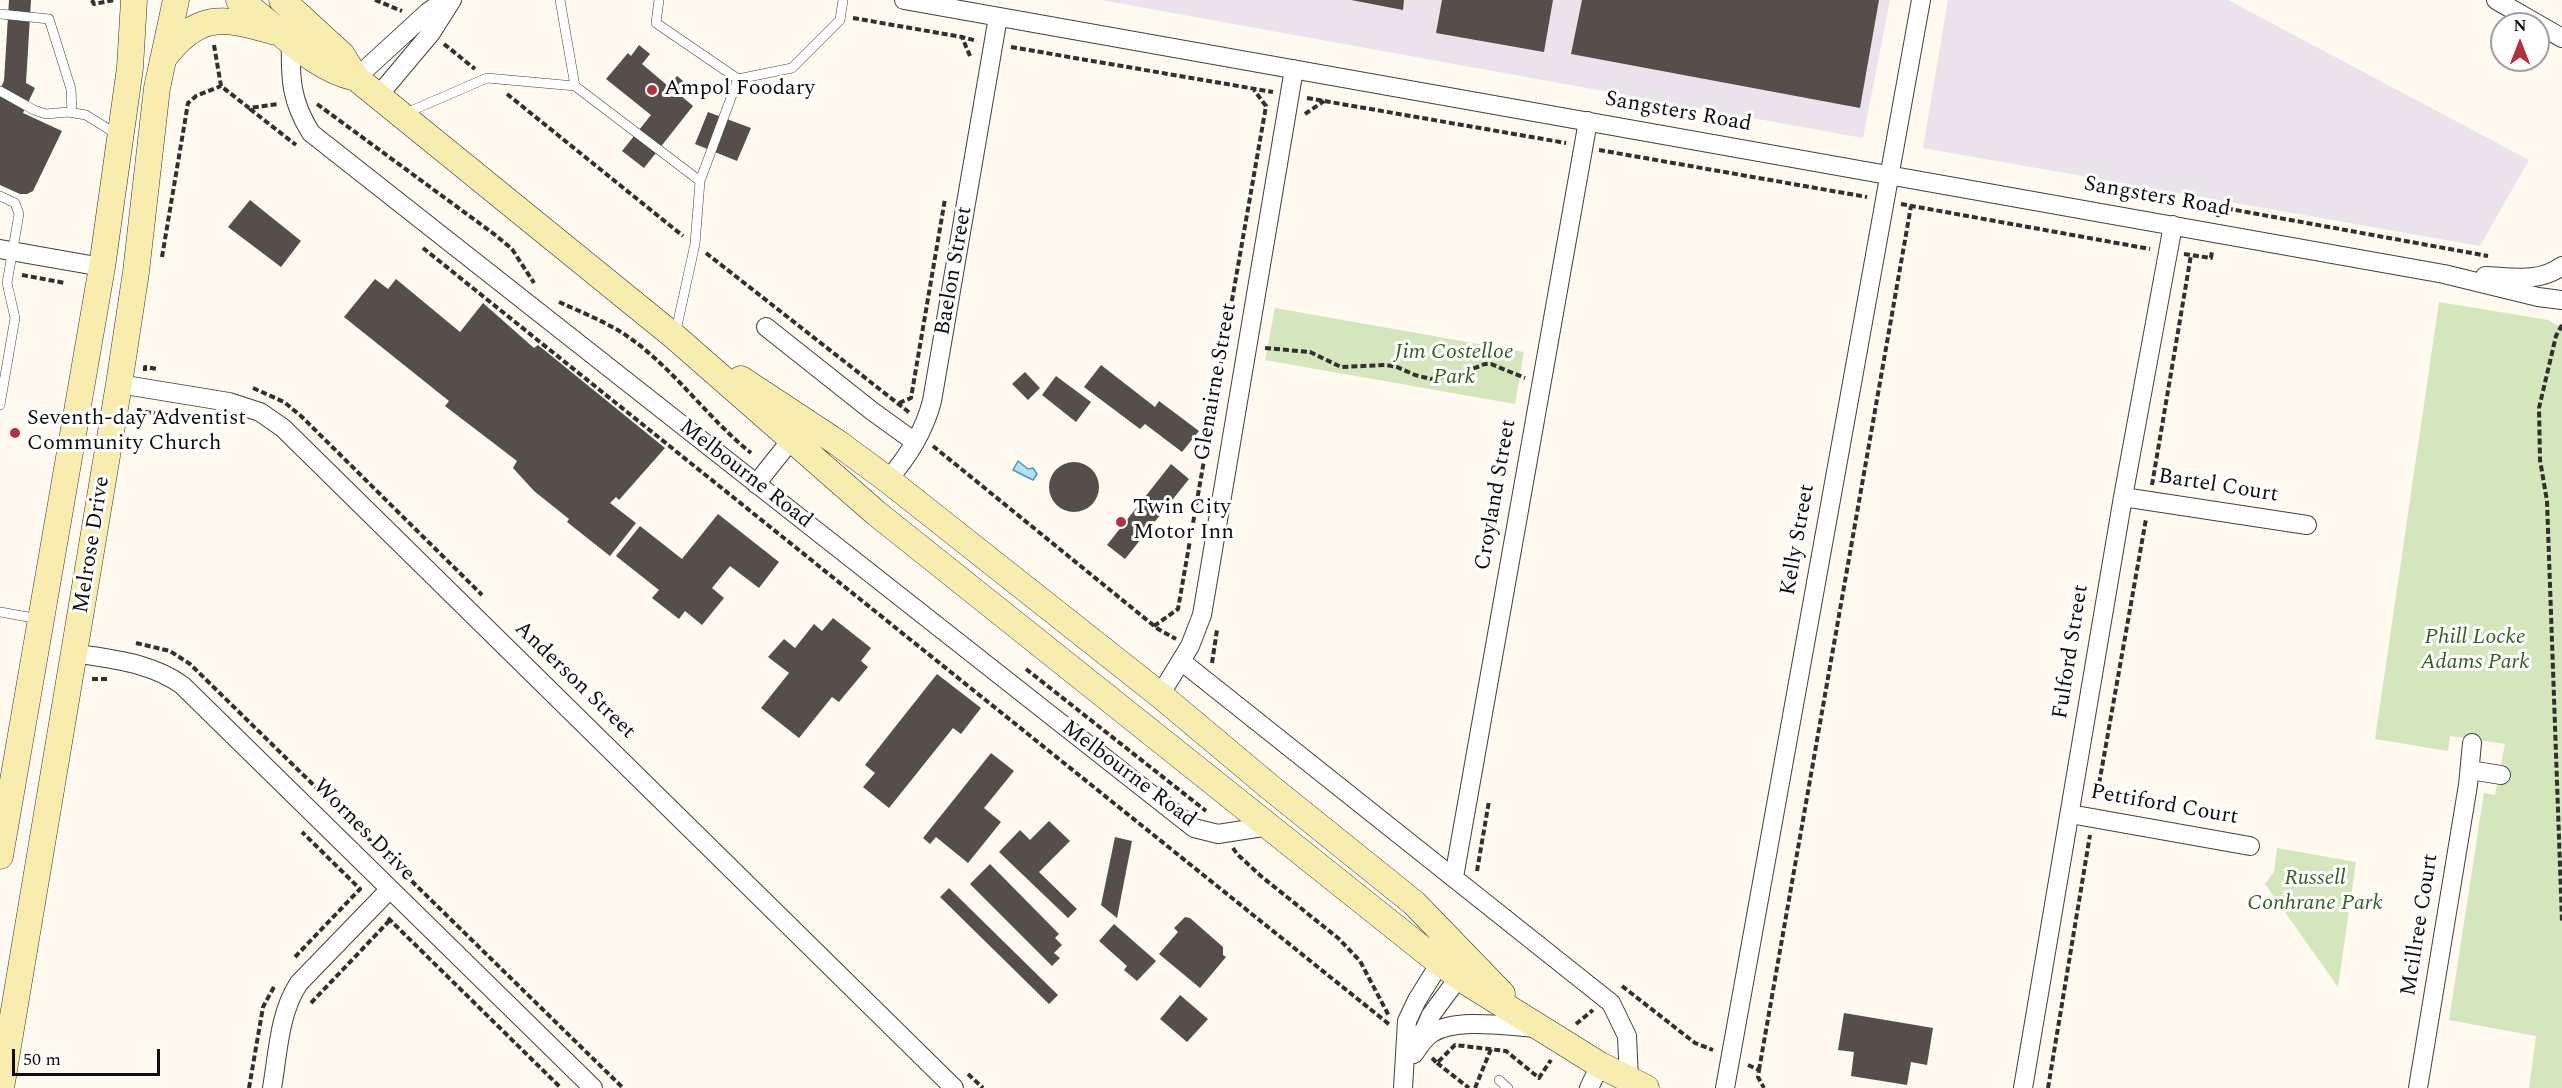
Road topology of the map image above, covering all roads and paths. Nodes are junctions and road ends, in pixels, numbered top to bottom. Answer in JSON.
{"nodes":[{"id":1,"x":92,"y":0,"type":"edge"},
{"id":2,"x":114,"y":0,"type":"edge"},
{"id":3,"x":134,"y":0,"type":"edge"},
{"id":4,"x":176,"y":0,"type":"edge"},
{"id":5,"x":239,"y":0,"type":"edge"},
{"id":6,"x":282,"y":0,"type":"edge"},
{"id":7,"x":375,"y":0,"type":"edge"},
{"id":8,"x":444,"y":0,"type":"edge"},
{"id":9,"x":452,"y":0,"type":"edge"},
{"id":10,"x":560,"y":0,"type":"edge"},
{"id":11,"x":659,"y":0,"type":"edge"},
{"id":12,"x":843,"y":0,"type":"edge"},
{"id":13,"x":904,"y":0,"type":"edge"},
{"id":14,"x":1921,"y":0,"type":"edge"},
{"id":15,"x":2496,"y":0,"type":"edge"},
{"id":16,"x":0,"y":14,"type":"edge"},
{"id":17,"x":841,"y":16,"type":"junction"},
{"id":18,"x":998,"y":17,"type":"junction"},
{"id":19,"x":424,"y":27,"type":"junction"},
{"id":20,"x":962,"y":37,"type":"junction"},
{"id":21,"x":285,"y":38,"type":"junction"},
{"id":22,"x":2562,"y":38,"type":"edge"},
{"id":23,"x":994,"y":44,"type":"junction"},
{"id":24,"x":162,"y":62,"type":"junction"},
{"id":25,"x":969,"y":65,"type":"dead end"},
{"id":26,"x":1294,"y":69,"type":"junction"},
{"id":27,"x":356,"y":78,"type":"junction"},
{"id":28,"x":487,"y":78,"type":"junction"},
{"id":29,"x":738,"y":79,"type":"junction"},
{"id":30,"x":221,"y":86,"type":"dead end"},
{"id":31,"x":575,"y":86,"type":"junction"},
{"id":32,"x":1254,"y":89,"type":"junction"},
{"id":33,"x":0,"y":91,"type":"edge"},
{"id":34,"x":1289,"y":95,"type":"junction"},
{"id":35,"x":378,"y":96,"type":"junction"},
{"id":36,"x":249,"y":108,"type":"dead end"},
{"id":37,"x":72,"y":113,"type":"junction"},
{"id":38,"x":401,"y":115,"type":"junction"},
{"id":39,"x":1588,"y":121,"type":"junction"},
{"id":40,"x":120,"y":136,"type":"junction"},
{"id":41,"x":1583,"y":147,"type":"junction"},
{"id":42,"x":305,"y":153,"type":"dead end"},
{"id":43,"x":1889,"y":174,"type":"junction"},
{"id":44,"x":700,"y":181,"type":"junction"},
{"id":45,"x":947,"y":191,"type":"dead end"},
{"id":46,"x":0,"y":196,"type":"edge"},
{"id":47,"x":1884,"y":201,"type":"junction"},
{"id":48,"x":1911,"y":206,"type":"junction"},
{"id":49,"x":2173,"y":225,"type":"junction"},
{"id":50,"x":2216,"y":233,"type":"junction"},
{"id":51,"x":417,"y":243,"type":"dead end"},
{"id":52,"x":695,"y":244,"type":"junction"},
{"id":53,"x":6,"y":250,"type":"edge"},
{"id":54,"x":2168,"y":252,"type":"junction"},
{"id":55,"x":2191,"y":255,"type":"junction"},
{"id":56,"x":2494,"y":257,"type":"dead end"},
{"id":57,"x":162,"y":262,"type":"dead end"},
{"id":58,"x":2562,"y":266,"type":"edge"},
{"id":59,"x":102,"y":267,"type":"junction"},
{"id":60,"x":8,"y":272,"type":"junction"},
{"id":61,"x":136,"y":273,"type":"junction"},
{"id":62,"x":2444,"y":274,"type":"junction"},
{"id":63,"x":65,"y":283,"type":"dead end"},
{"id":64,"x":2562,"y":300,"type":"edge"},
{"id":65,"x":2562,"y":325,"type":"edge"},
{"id":66,"x":766,"y":327,"type":"dead end"},
{"id":67,"x":675,"y":337,"type":"junction"},
{"id":68,"x":1265,"y":348,"type":"dead end"},
{"id":69,"x":147,"y":355,"type":"dead end"},
{"id":70,"x":145,"y":367,"type":"dead end"},
{"id":71,"x":82,"y":377,"type":"junction"},
{"id":72,"x":1542,"y":381,"type":"junction"},
{"id":73,"x":119,"y":384,"type":"junction"},
{"id":74,"x":899,"y":403,"type":"junction"},
{"id":75,"x":0,"y":405,"type":"edge"},
{"id":76,"x":139,"y":411,"type":"dead end"},
{"id":77,"x":137,"y":422,"type":"dead end"},
{"id":78,"x":919,"y":436,"type":"junction"},
{"id":79,"x":790,"y":440,"type":"junction"},
{"id":80,"x":888,"y":480,"type":"junction"},
{"id":81,"x":756,"y":483,"type":"junction"},
{"id":82,"x":2123,"y":497,"type":"junction"},
{"id":83,"x":2149,"y":501,"type":"junction"},
{"id":84,"x":876,"y":513,"type":"junction"},
{"id":85,"x":2307,"y":525,"type":"dead end"},
{"id":86,"x":0,"y":612,"type":"edge"},
{"id":87,"x":40,"y":619,"type":"junction"},
{"id":88,"x":1154,"y":626,"type":"junction"},
{"id":89,"x":133,"y":642,"type":"dead end"},
{"id":90,"x":36,"y":646,"type":"junction"},
{"id":91,"x":75,"y":653,"type":"junction"},
{"id":92,"x":1186,"y":653,"type":"junction"},
{"id":93,"x":1221,"y":670,"type":"dead end"},
{"id":94,"x":112,"y":680,"type":"dead end"},
{"id":95,"x":90,"y":689,"type":"dead end"},
{"id":96,"x":1160,"y":694,"type":"junction"},
{"id":97,"x":2472,"y":743,"type":"dead end"},
{"id":98,"x":2470,"y":770,"type":"junction"},
{"id":99,"x":2501,"y":775,"type":"dead end"},
{"id":100,"x":1271,"y":788,"type":"junction"},
{"id":101,"x":2070,"y":814,"type":"junction"},
{"id":102,"x":2093,"y":818,"type":"junction"},
{"id":103,"x":1261,"y":820,"type":"junction"},
{"id":104,"x":302,"y":832,"type":"dead end"},
{"id":105,"x":2250,"y":846,"type":"dead end"},
{"id":106,"x":0,"y":856,"type":"edge"},
{"id":107,"x":1458,"y":857,"type":"junction"},
{"id":108,"x":1454,"y":877,"type":"junction"},
{"id":109,"x":1486,"y":879,"type":"dead end"},
{"id":110,"x":360,"y":889,"type":"junction"},
{"id":111,"x":389,"y":890,"type":"junction"},
{"id":112,"x":374,"y":904,"type":"junction"},
{"id":113,"x":390,"y":920,"type":"junction"},
{"id":114,"x":2562,"y":922,"type":"edge"},
{"id":115,"x":288,"y":965,"type":"dead end"},
{"id":116,"x":1454,"y":965,"type":"junction"},
{"id":117,"x":1615,"y":980,"type":"dead end"},
{"id":118,"x":276,"y":983,"type":"dead end"},
{"id":119,"x":310,"y":1006,"type":"dead end"},
{"id":120,"x":1532,"y":1022,"type":"junction"},
{"id":121,"x":1395,"y":1029,"type":"dead end"},
{"id":122,"x":1491,"y":1049,"type":"dead end"},
{"id":123,"x":1414,"y":1054,"type":"junction"},
{"id":124,"x":1731,"y":1058,"type":"junction"},
{"id":125,"x":1437,"y":1063,"type":"dead end"},
{"id":126,"x":1600,"y":1065,"type":"junction"},
{"id":127,"x":1759,"y":1070,"type":"junction"},
{"id":128,"x":1499,"y":1080,"type":"dead end"},
{"id":129,"x":1637,"y":1084,"type":"edge"},
{"id":130,"x":1403,"y":1086,"type":"edge"},
{"id":131,"x":1,"y":1088,"type":"edge"},
{"id":132,"x":249,"y":1088,"type":"edge"},
{"id":133,"x":272,"y":1088,"type":"edge"},
{"id":134,"x":561,"y":1088,"type":"edge"},
{"id":135,"x":593,"y":1088,"type":"edge"},
{"id":136,"x":623,"y":1088,"type":"edge"},
{"id":137,"x":954,"y":1088,"type":"edge"},
{"id":138,"x":1469,"y":1088,"type":"edge"},
{"id":139,"x":1475,"y":1088,"type":"edge"},
{"id":140,"x":1509,"y":1088,"type":"edge"},
{"id":141,"x":1589,"y":1088,"type":"edge"},
{"id":142,"x":1725,"y":1088,"type":"edge"},
{"id":143,"x":1764,"y":1088,"type":"edge"},
{"id":144,"x":2023,"y":1088,"type":"edge"},
{"id":145,"x":2048,"y":1088,"type":"edge"},
{"id":146,"x":2418,"y":1088,"type":"edge"}],
"edges":[{"from":1,"to":2,"type":"path"},
{"from":3,"to":40,"type":"main road","name":"Melrose Drive"},
{"from":4,"to":24,"type":"main road","name":"Melrose Drive"},
{"from":5,"to":21,"type":"main road","name":"Melbourne Road"},
{"from":6,"to":27,"type":"main road","name":"Melbourne Road"},
{"from":7,"to":19,"type":"path"},
{"from":8,"to":19,"type":"street"},
{"from":9,"to":19,"type":"street"},
{"from":10,"to":31,"type":"lane"},
{"from":11,"to":29,"type":"lane"},
{"from":12,"to":17,"type":"lane"},
{"from":13,"to":18,"type":"street","name":"Sangsters Road"},
{"from":14,"to":43,"type":"street","name":"Kelly Street"},
{"from":15,"to":22,"type":"street"},
{"from":16,"to":37,"type":"lane"},
{"from":17,"to":20,"type":"path"},
{"from":17,"to":29,"type":"lane"},
{"from":18,"to":23,"type":"street","name":"Baelon Street"},
{"from":18,"to":26,"type":"street","name":"Sangsters Road"},
{"from":19,"to":27,"type":"street"},
{"from":19,"to":28,"type":"path"},
{"from":19,"to":35,"type":"street"},
{"from":20,"to":23,"type":"path"},
{"from":20,"to":25,"type":"path"},
{"from":21,"to":24,"type":"main road"},
{"from":21,"to":27,"type":"main road","name":"Melbourne Road"},
{"from":21,"to":81,"type":"street","name":"Melbourne Road"},
{"from":23,"to":32,"type":"path"},
{"from":23,"to":78,"type":"street","name":"Baelon Street"},
{"from":24,"to":61,"type":"main road","name":"Melrose Drive"},
{"from":26,"to":34,"type":"street","name":"Glenairne Street"},
{"from":26,"to":39,"type":"street","name":"Sangsters Road"},
{"from":27,"to":35,"type":"main road","name":"Melbourne Road"},
{"from":28,"to":31,"type":"lane"},
{"from":28,"to":38,"type":"lane"},
{"from":28,"to":52,"type":"path"},
{"from":29,"to":44,"type":"lane"},
{"from":30,"to":57,"type":"path"},
{"from":31,"to":44,"type":"lane"},
{"from":32,"to":34,"type":"path"},
{"from":32,"to":88,"type":"path"},
{"from":33,"to":37,"type":"lane"},
{"from":34,"to":41,"type":"path"},
{"from":34,"to":92,"type":"street","name":"Glenairne Street"},
{"from":35,"to":38,"type":"main road","name":"Melbourne Road"},
{"from":36,"to":42,"type":"path"},
{"from":37,"to":40,"type":"lane"},
{"from":38,"to":67,"type":"main road","name":"Melbourne Road"},
{"from":39,"to":41,"type":"street","name":"Croyland Street"},
{"from":39,"to":43,"type":"street","name":"Sangsters Road"},
{"from":40,"to":59,"type":"main road","name":"Melrose Drive"},
{"from":41,"to":47,"type":"path"},
{"from":41,"to":72,"type":"street","name":"Croyland Street"},
{"from":43,"to":47,"type":"street","name":"Kelly Street"},
{"from":43,"to":49,"type":"street","name":"Sangsters Road"},
{"from":44,"to":52,"type":"lane"},
{"from":45,"to":74,"type":"path"},
{"from":46,"to":53,"type":"lane"},
{"from":47,"to":48,"type":"path"},
{"from":47,"to":124,"type":"street","name":"Kelly Street"},
{"from":48,"to":54,"type":"path"},
{"from":48,"to":127,"type":"path"},
{"from":49,"to":50,"type":"street","name":"Sangsters Road"},
{"from":49,"to":54,"type":"street","name":"Fulford Street"},
{"from":50,"to":55,"type":"path"},
{"from":50,"to":56,"type":"path"},
{"from":50,"to":62,"type":"street","name":"Sangsters Road"},
{"from":51,"to":121,"type":"path"},
{"from":52,"to":67,"type":"lane"},
{"from":52,"to":74,"type":"path"},
{"from":53,"to":59,"type":"street"},
{"from":53,"to":60,"type":"lane"},
{"from":54,"to":55,"type":"path"},
{"from":54,"to":82,"type":"street","name":"Fulford Street"},
{"from":55,"to":83,"type":"path"},
{"from":58,"to":62,"type":"street","name":"Sangsters Road"},
{"from":59,"to":61,"type":"main road"},
{"from":59,"to":71,"type":"main road","name":"Melrose Drive"},
{"from":60,"to":63,"type":"path"},
{"from":60,"to":75,"type":"lane"},
{"from":61,"to":73,"type":"main road","name":"Melrose Drive"},
{"from":62,"to":64,"type":"street","name":"Sangsters Road"},
{"from":65,"to":114,"type":"path"},
{"from":66,"to":78,"type":"street"},
{"from":67,"to":79,"type":"main road","name":"Melbourne Road"},
{"from":67,"to":80,"type":"main road","name":"Melbourne Road"},
{"from":68,"to":72,"type":"path"},
{"from":69,"to":70,"type":"path"},
{"from":71,"to":73,"type":"main road"},
{"from":71,"to":87,"type":"main road","name":"Melrose Drive"},
{"from":72,"to":107,"type":"street","name":"Croyland Street"},
{"from":73,"to":91,"type":"main road","name":"Melrose Drive"},
{"from":73,"to":137,"type":"street","name":"Anderson Street"},
{"from":74,"to":78,"type":"path"},
{"from":76,"to":77,"type":"path"},
{"from":78,"to":80,"type":"street","name":"Baelon Street"},
{"from":78,"to":88,"type":"path"},
{"from":79,"to":81,"type":"street"},
{"from":79,"to":84,"type":"main road","name":"Melbourne Road"},
{"from":80,"to":84,"type":"main road","name":"Baelon Street"},
{"from":80,"to":96,"type":"main road","name":"Melbourne Road"},
{"from":81,"to":103,"type":"street","name":"Melbourne Road"},
{"from":82,"to":83,"type":"street","name":"Bartel Court"},
{"from":82,"to":101,"type":"street","name":"Fulford Street"},
{"from":83,"to":85,"type":"street","name":"Bartel Court"},
{"from":83,"to":102,"type":"path"},
{"from":84,"to":103,"type":"main road","name":"Melbourne Road"},
{"from":86,"to":87,"type":"lane"},
{"from":87,"to":90,"type":"main road","name":"Melrose Drive"},
{"from":88,"to":92,"type":"path"},
{"from":89,"to":136,"type":"path"},
{"from":90,"to":91,"type":"main road"},
{"from":90,"to":106,"type":"main road","name":"Melrose Drive"},
{"from":91,"to":111,"type":"street","name":"Wornes Drive"},
{"from":91,"to":131,"type":"main road","name":"Melrose Drive"},
{"from":92,"to":93,"type":"path"},
{"from":92,"to":96,"type":"street","name":"Glenairne Street"},
{"from":92,"to":108,"type":"street","name":"Melbourne Road"},
{"from":94,"to":95,"type":"path"},
{"from":96,"to":100,"type":"main road","name":"Melbourne Road"},
{"from":97,"to":98,"type":"street","name":"Mcillree Court"},
{"from":98,"to":99,"type":"street"},
{"from":98,"to":146,"type":"street","name":"Mcillree Court"},
{"from":100,"to":103,"type":"main road"},
{"from":100,"to":116,"type":"main road","name":"Melbourne Road"},
{"from":101,"to":102,"type":"street","name":"Pettiford Court"},
{"from":101,"to":144,"type":"street","name":"Fulford Street"},
{"from":102,"to":105,"type":"street","name":"Pettiford Court"},
{"from":102,"to":145,"type":"path"},
{"from":103,"to":116,"type":"main road","name":"Melbourne Road"},
{"from":104,"to":110,"type":"path"},
{"from":107,"to":108,"type":"street","name":"Croyland Street"},
{"from":107,"to":109,"type":"path"},
{"from":108,"to":129,"type":"street","name":"Melbourne Road"},
{"from":110,"to":112,"type":"path"},
{"from":110,"to":115,"type":"path"},
{"from":111,"to":112,"type":"street"},
{"from":111,"to":135,"type":"street","name":"Wornes Drive"},
{"from":112,"to":113,"type":"path"},
{"from":112,"to":133,"type":"street"},
{"from":113,"to":119,"type":"path"},
{"from":113,"to":134,"type":"path"},
{"from":116,"to":120,"type":"main road","name":"Melbourne Road"},
{"from":116,"to":123,"type":"street"},
{"from":116,"to":130,"type":"street"},
{"from":117,"to":124,"type":"path"},
{"from":118,"to":132,"type":"path"},
{"from":120,"to":123,"type":"street"},
{"from":120,"to":126,"type":"main road","name":"Melbourne Road"},
{"from":122,"to":139,"type":"path"},
{"from":123,"to":130,"type":"street"},
{"from":124,"to":127,"type":"path"},
{"from":124,"to":142,"type":"street","name":"Kelly Street"},
{"from":125,"to":138,"type":"path"},
{"from":126,"to":129,"type":"main road","name":"Melbourne Road"},
{"from":126,"to":141,"type":"street"},
{"from":127,"to":143,"type":"path"},
{"from":128,"to":140,"type":"lane"}]}
